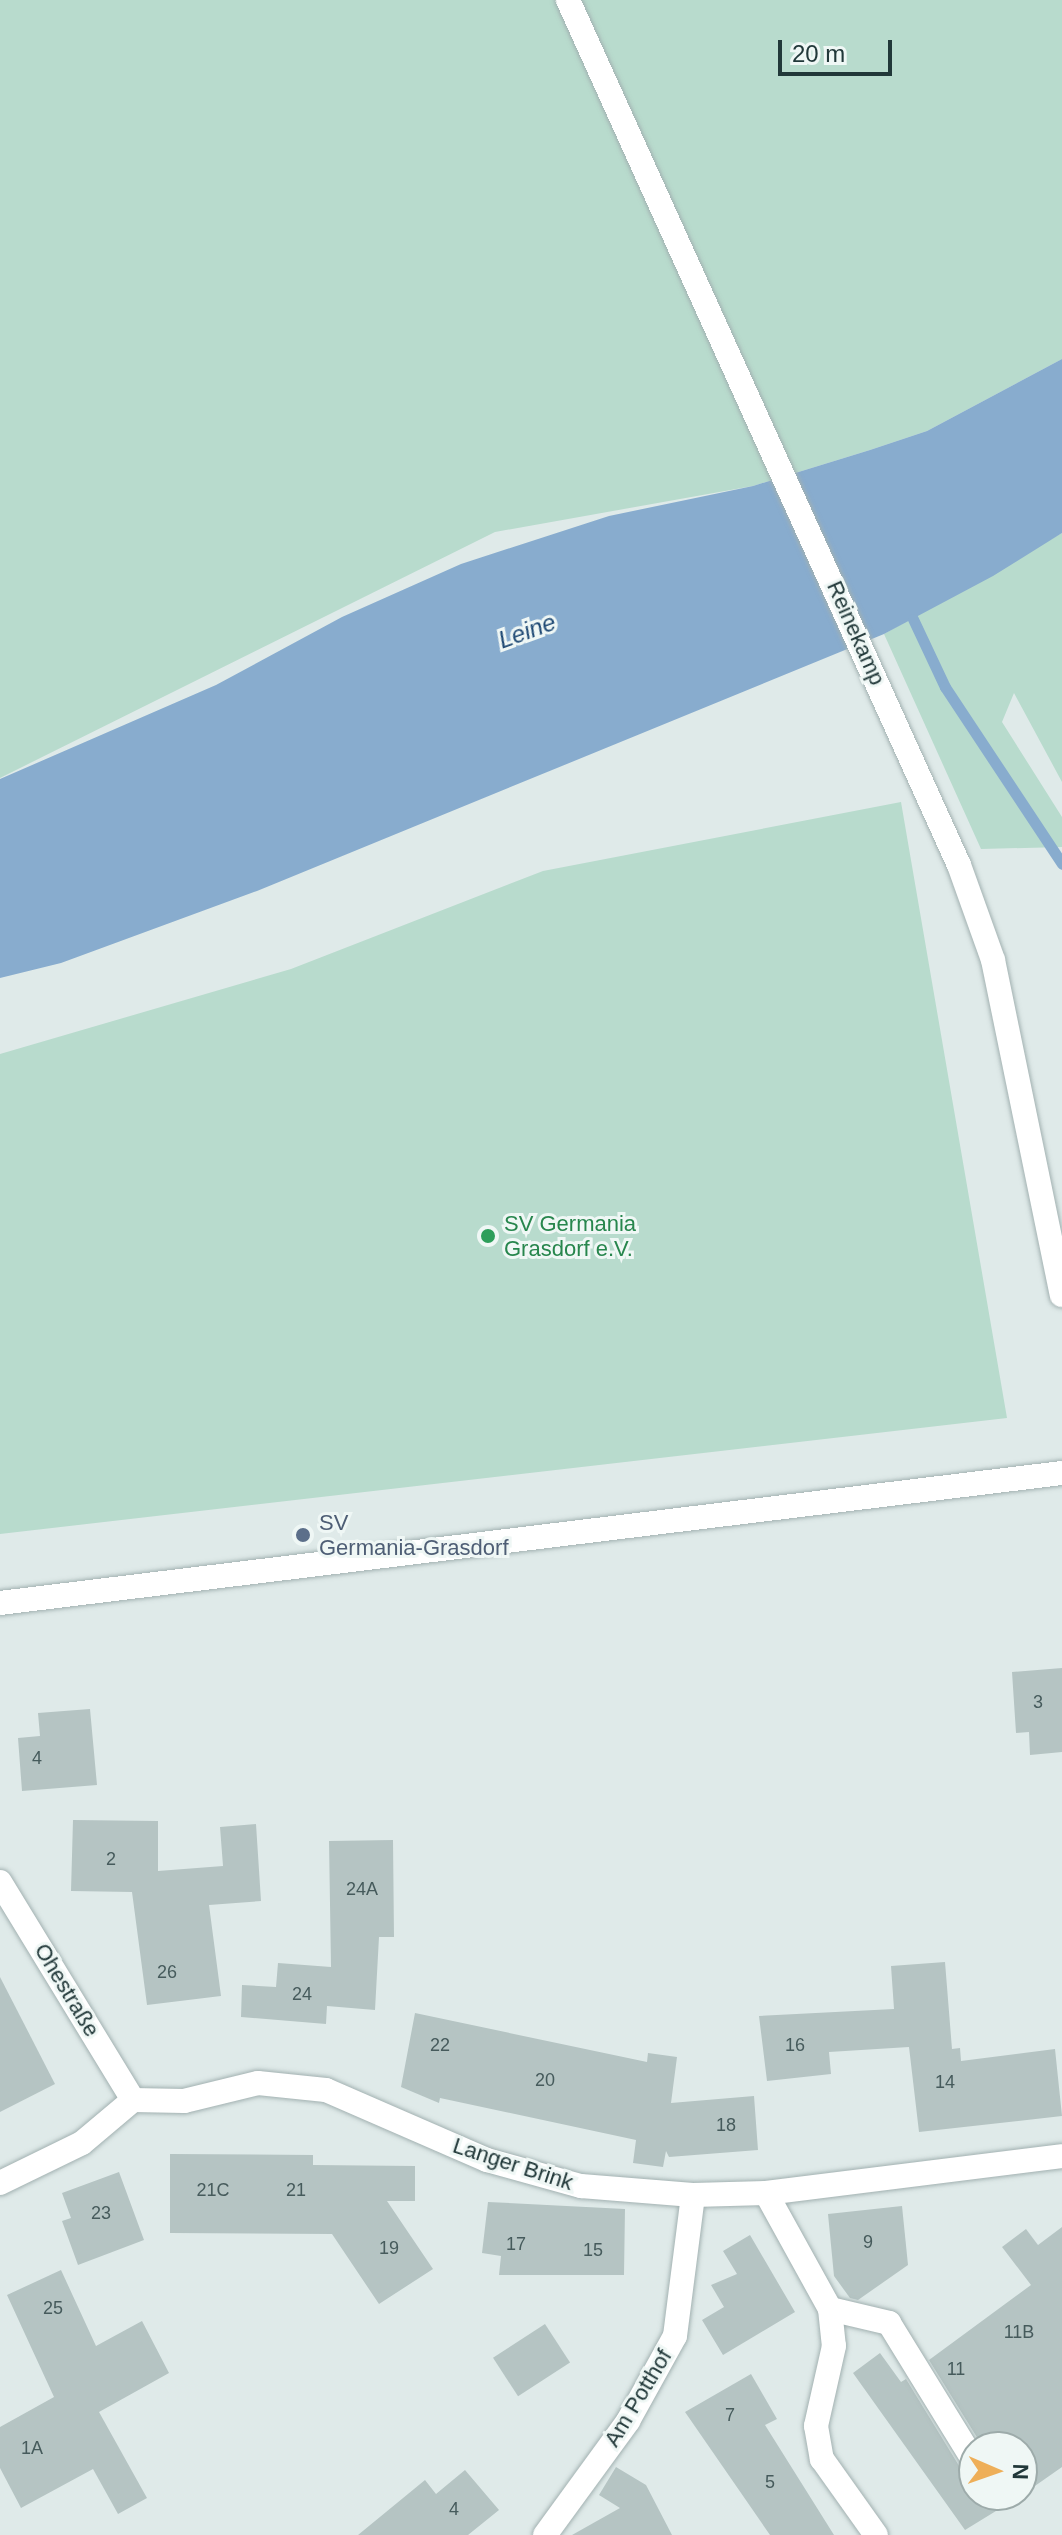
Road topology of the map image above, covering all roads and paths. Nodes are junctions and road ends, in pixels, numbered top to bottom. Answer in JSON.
{"nodes":[{"id":1,"x":568,"y":0,"type":"edge"},
{"id":2,"x":1062,"y":1295,"type":"edge"},
{"id":3,"x":1062,"y":1473,"type":"edge"},
{"id":4,"x":0,"y":1603,"type":"edge"},
{"id":5,"x":0,"y":1882,"type":"edge"},
{"id":6,"x":133,"y":2100,"type":"junction"},
{"id":7,"x":1062,"y":2156,"type":"edge"},
{"id":8,"x":0,"y":2183,"type":"edge"},
{"id":9,"x":766,"y":2193,"type":"junction"},
{"id":10,"x":693,"y":2195,"type":"junction"},
{"id":11,"x":830,"y":2309,"type":"junction"},
{"id":12,"x":958,"y":2435,"type":"edge"},
{"id":13,"x":545,"y":2535,"type":"edge"},
{"id":14,"x":876,"y":2535,"type":"edge"}],
"edges":[{"from":1,"to":2,"type":"street","name":"Reinekamp"},
{"from":3,"to":4,"type":"street"},
{"from":5,"to":6,"type":"street","name":"Ohestraße"},
{"from":6,"to":8,"type":"street"},
{"from":6,"to":10,"type":"street","name":"Langer Brink"},
{"from":7,"to":9,"type":"street","name":"Langer Brink"},
{"from":9,"to":10,"type":"street","name":"Langer Brink"},
{"from":9,"to":11,"type":"street"},
{"from":10,"to":13,"type":"street","name":"Am Potthof"},
{"from":11,"to":12,"type":"street"},
{"from":11,"to":14,"type":"street"}]}
